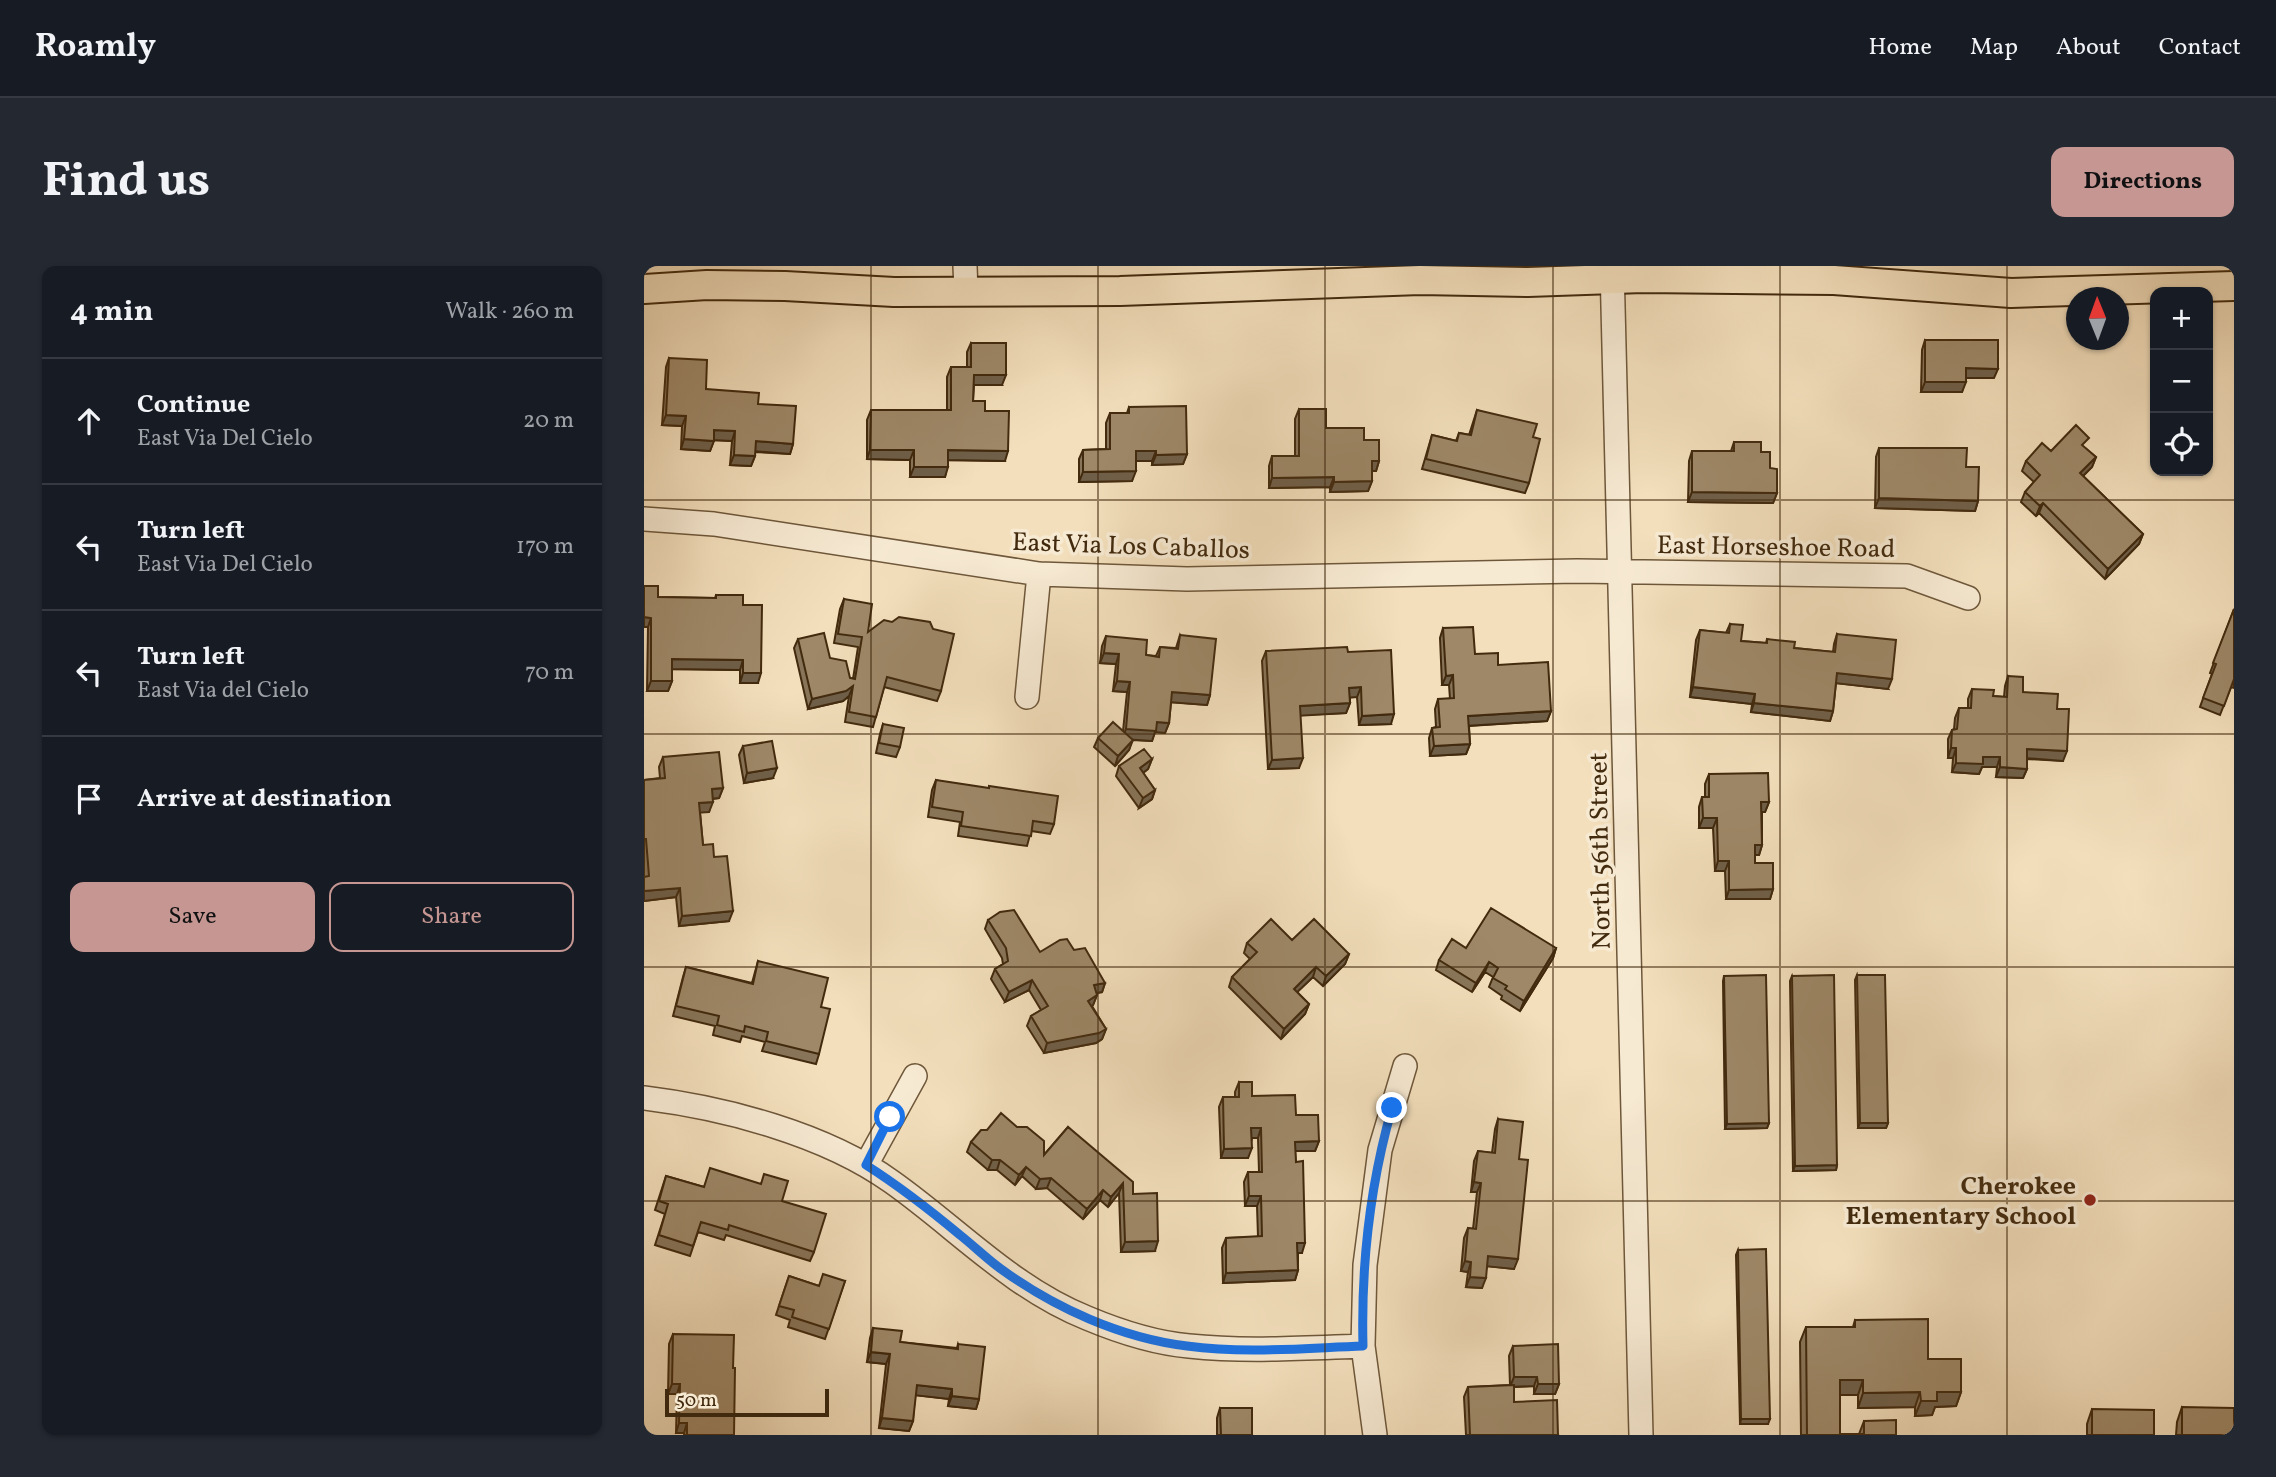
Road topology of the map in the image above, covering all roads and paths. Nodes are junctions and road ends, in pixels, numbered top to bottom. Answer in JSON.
{"nodes":[{"id":1,"x":1612,"y":273,"type":"edge"},
{"id":2,"x":965,"y":278,"type":"edge"},
{"id":3,"x":2234,"y":286,"type":"edge"},
{"id":4,"x":644,"y":289,"type":"edge"},
{"id":5,"x":644,"y":519,"type":"edge"},
{"id":6,"x":1620,"y":571,"type":"junction"},
{"id":7,"x":1039,"y":574,"type":"junction"},
{"id":8,"x":1968,"y":598,"type":"dead end"},
{"id":9,"x":1027,"y":697,"type":"dead end"},
{"id":10,"x":1405,"y":1066,"type":"dead end"},
{"id":11,"x":915,"y":1076,"type":"dead end"},
{"id":12,"x":644,"y":1098,"type":"edge"},
{"id":13,"x":866,"y":1165,"type":"junction"},
{"id":14,"x":1363,"y":1346,"type":"junction"},
{"id":15,"x":1375,"y":1435,"type":"edge"},
{"id":16,"x":1641,"y":1435,"type":"edge"}],
"edges":[{"from":1,"to":2,"type":"main road"},
{"from":1,"to":3,"type":"main road"},
{"from":1,"to":6,"type":"street","name":"North 56th Street"},
{"from":2,"to":4,"type":"main road"},
{"from":5,"to":7,"type":"street","name":"East Via Los Caballos"},
{"from":6,"to":7,"type":"street","name":"East Via Los Caballos"},
{"from":6,"to":8,"type":"street","name":"East Horseshoe Road"},
{"from":6,"to":16,"type":"street","name":"North 56th Street"},
{"from":7,"to":9,"type":"street"},
{"from":10,"to":14,"type":"street"},
{"from":11,"to":13,"type":"street"},
{"from":12,"to":13,"type":"street"},
{"from":13,"to":14,"type":"street"},
{"from":14,"to":15,"type":"street"}]}
